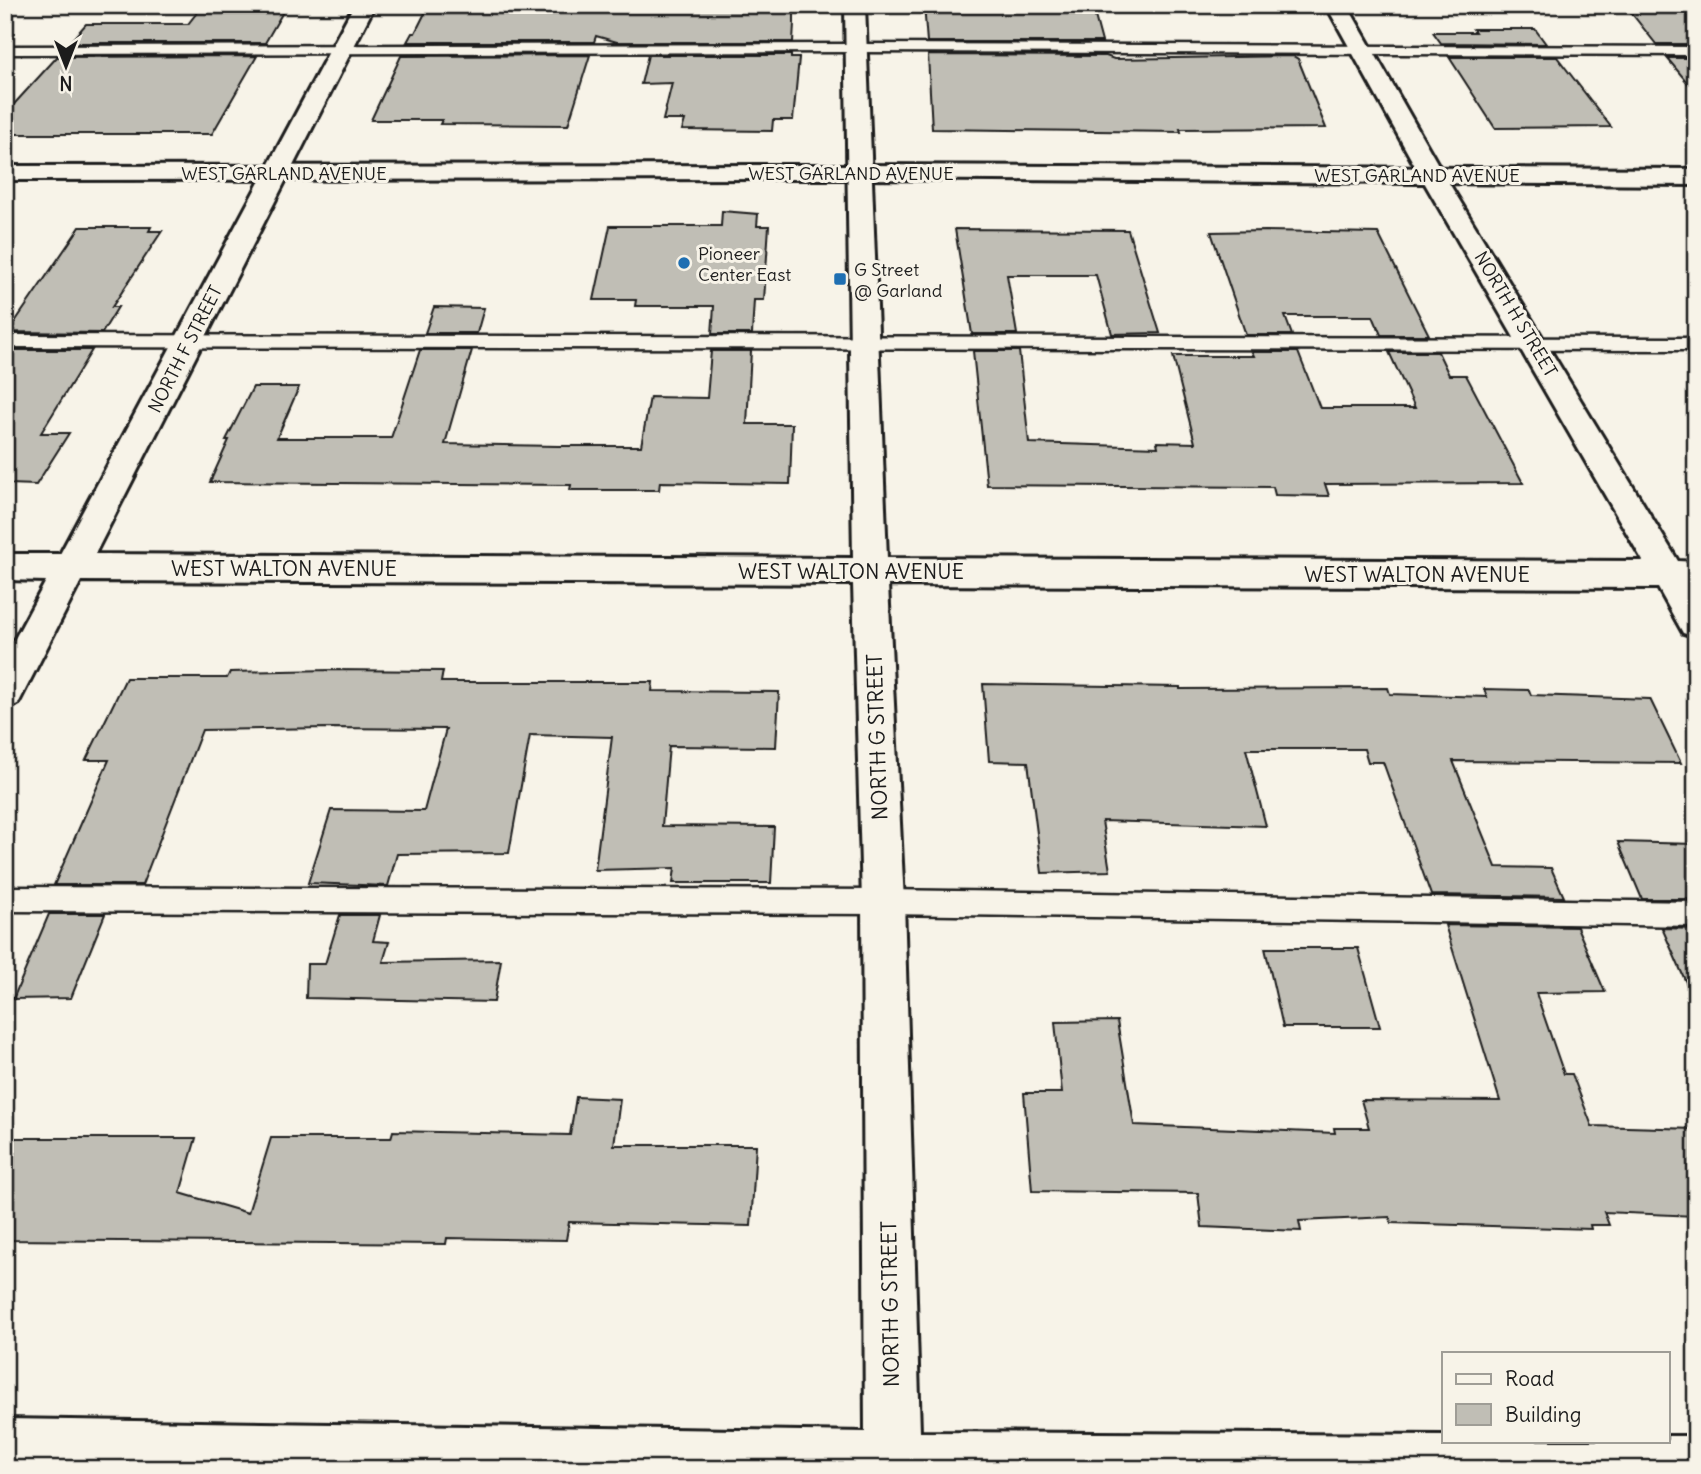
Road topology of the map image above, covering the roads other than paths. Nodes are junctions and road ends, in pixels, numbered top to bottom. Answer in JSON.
{"nodes":[{"id":1,"x":365,"y":5,"type":"edge"},
{"id":2,"x":855,"y":5,"type":"edge"},
{"id":3,"x":1336,"y":5,"type":"edge"},
{"id":4,"x":856,"y":48,"type":"junction"},
{"id":5,"x":5,"y":50,"type":"edge"},
{"id":6,"x":342,"y":50,"type":"junction"},
{"id":7,"x":1361,"y":50,"type":"junction"},
{"id":8,"x":1696,"y":51,"type":"edge"},
{"id":9,"x":859,"y":172,"type":"junction"},
{"id":10,"x":5,"y":173,"type":"edge"},
{"id":11,"x":277,"y":173,"type":"junction"},
{"id":12,"x":1432,"y":175,"type":"junction"},
{"id":13,"x":1696,"y":177,"type":"edge"},
{"id":14,"x":5,"y":341,"type":"edge"},
{"id":15,"x":190,"y":341,"type":"junction"},
{"id":16,"x":864,"y":344,"type":"junction"},
{"id":17,"x":1534,"y":344,"type":"junction"},
{"id":18,"x":1696,"y":344,"type":"edge"},
{"id":19,"x":5,"y":567,"type":"edge"},
{"id":20,"x":72,"y":568,"type":"junction"},
{"id":21,"x":870,"y":571,"type":"junction"},
{"id":22,"x":1681,"y":575,"type":"edge"},
{"id":23,"x":1696,"y":623,"type":"edge"},
{"id":24,"x":5,"y":693,"type":"edge"},
{"id":25,"x":5,"y":899,"type":"edge"},
{"id":26,"x":883,"y":902,"type":"junction"},
{"id":27,"x":1696,"y":914,"type":"edge"},
{"id":28,"x":5,"y":1447,"type":"edge"},
{"id":29,"x":892,"y":1464,"type":"edge"},
{"id":30,"x":1696,"y":1464,"type":"edge"}],
"edges":[{"from":1,"to":6,"type":"street","name":"NORTH F STREET"},
{"from":2,"to":4,"type":"street","name":"NORTH G STREET"},
{"from":3,"to":7,"type":"street","name":"NORTH H STREET"},
{"from":4,"to":6,"type":"lane"},
{"from":4,"to":7,"type":"lane"},
{"from":4,"to":9,"type":"street","name":"NORTH G STREET"},
{"from":5,"to":6,"type":"lane"},
{"from":6,"to":11,"type":"street","name":"NORTH F STREET"},
{"from":7,"to":8,"type":"lane"},
{"from":7,"to":12,"type":"street","name":"NORTH H STREET"},
{"from":9,"to":11,"type":"street","name":"WEST GARLAND AVENUE"},
{"from":9,"to":12,"type":"street","name":"WEST GARLAND AVENUE"},
{"from":9,"to":16,"type":"street","name":"NORTH G STREET"},
{"from":10,"to":11,"type":"street","name":"WEST GARLAND AVENUE"},
{"from":11,"to":15,"type":"street","name":"NORTH F STREET"},
{"from":12,"to":13,"type":"street","name":"WEST GARLAND AVENUE"},
{"from":12,"to":17,"type":"street","name":"NORTH H STREET"},
{"from":14,"to":15,"type":"lane"},
{"from":15,"to":16,"type":"lane"},
{"from":15,"to":20,"type":"street","name":"NORTH F STREET"},
{"from":16,"to":17,"type":"lane"},
{"from":16,"to":21,"type":"street","name":"NORTH G STREET"},
{"from":17,"to":18,"type":"lane"},
{"from":17,"to":22,"type":"street","name":"NORTH H STREET"},
{"from":19,"to":20,"type":"street","name":"WEST WALTON AVENUE"},
{"from":20,"to":21,"type":"street","name":"WEST WALTON AVENUE"},
{"from":20,"to":24,"type":"street","name":"NORTH F STREET"},
{"from":21,"to":22,"type":"street","name":"WEST WALTON AVENUE"},
{"from":21,"to":26,"type":"street","name":"NORTH G STREET"},
{"from":22,"to":23,"type":"street","name":"NORTH H STREET"},
{"from":25,"to":26,"type":"lane"},
{"from":26,"to":27,"type":"lane"},
{"from":26,"to":29,"type":"street","name":"NORTH G STREET"},
{"from":28,"to":29,"type":"street"},
{"from":29,"to":30,"type":"street"}]}
